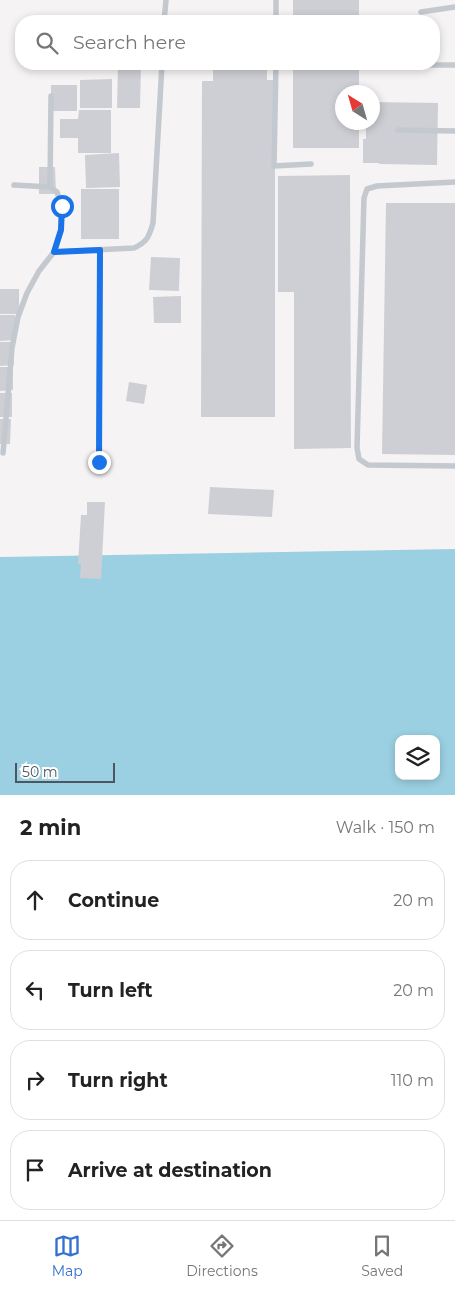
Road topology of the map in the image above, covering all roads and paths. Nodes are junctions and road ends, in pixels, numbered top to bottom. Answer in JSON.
{"nodes":[{"id":1,"x":166,"y":0,"type":"edge"},
{"id":2,"x":276,"y":0,"type":"edge"},
{"id":3,"x":455,"y":7,"type":"edge"},
{"id":4,"x":421,"y":12,"type":"dead end"},
{"id":5,"x":165,"y":15,"type":"edge"},
{"id":6,"x":276,"y":15,"type":"edge"},
{"id":7,"x":440,"y":65,"type":"edge"},
{"id":8,"x":455,"y":65,"type":"edge"},
{"id":9,"x":162,"y":70,"type":"edge"},
{"id":10,"x":276,"y":70,"type":"edge"},
{"id":11,"x":51,"y":96,"type":"dead end"},
{"id":12,"x":398,"y":130,"type":"dead end"},
{"id":13,"x":455,"y":131,"type":"edge"},
{"id":14,"x":311,"y":164,"type":"dead end"},
{"id":15,"x":455,"y":182,"type":"edge"},
{"id":16,"x":14,"y":185,"type":"dead end"},
{"id":17,"x":50,"y":187,"type":"junction"},
{"id":18,"x":100,"y":250,"type":"junction"},
{"id":19,"x":54,"y":252,"type":"junction"},
{"id":20,"x":3,"y":453,"type":"dead end"},
{"id":21,"x":99,"y":462,"type":"dead end"},
{"id":22,"x":455,"y":466,"type":"edge"}],
"edges":[{"from":1,"to":5,"type":"lane"},
{"from":2,"to":6,"type":"lane"},
{"from":3,"to":4,"type":"lane"},
{"from":7,"to":8,"type":"lane"},
{"from":9,"to":18,"type":"lane"},
{"from":10,"to":14,"type":"lane"},
{"from":11,"to":17,"type":"lane"},
{"from":12,"to":13,"type":"lane"},
{"from":15,"to":22,"type":"lane"},
{"from":16,"to":17,"type":"lane"},
{"from":17,"to":19,"type":"lane"},
{"from":18,"to":19,"type":"lane"},
{"from":18,"to":21,"type":"lane"},
{"from":19,"to":20,"type":"lane"}]}
